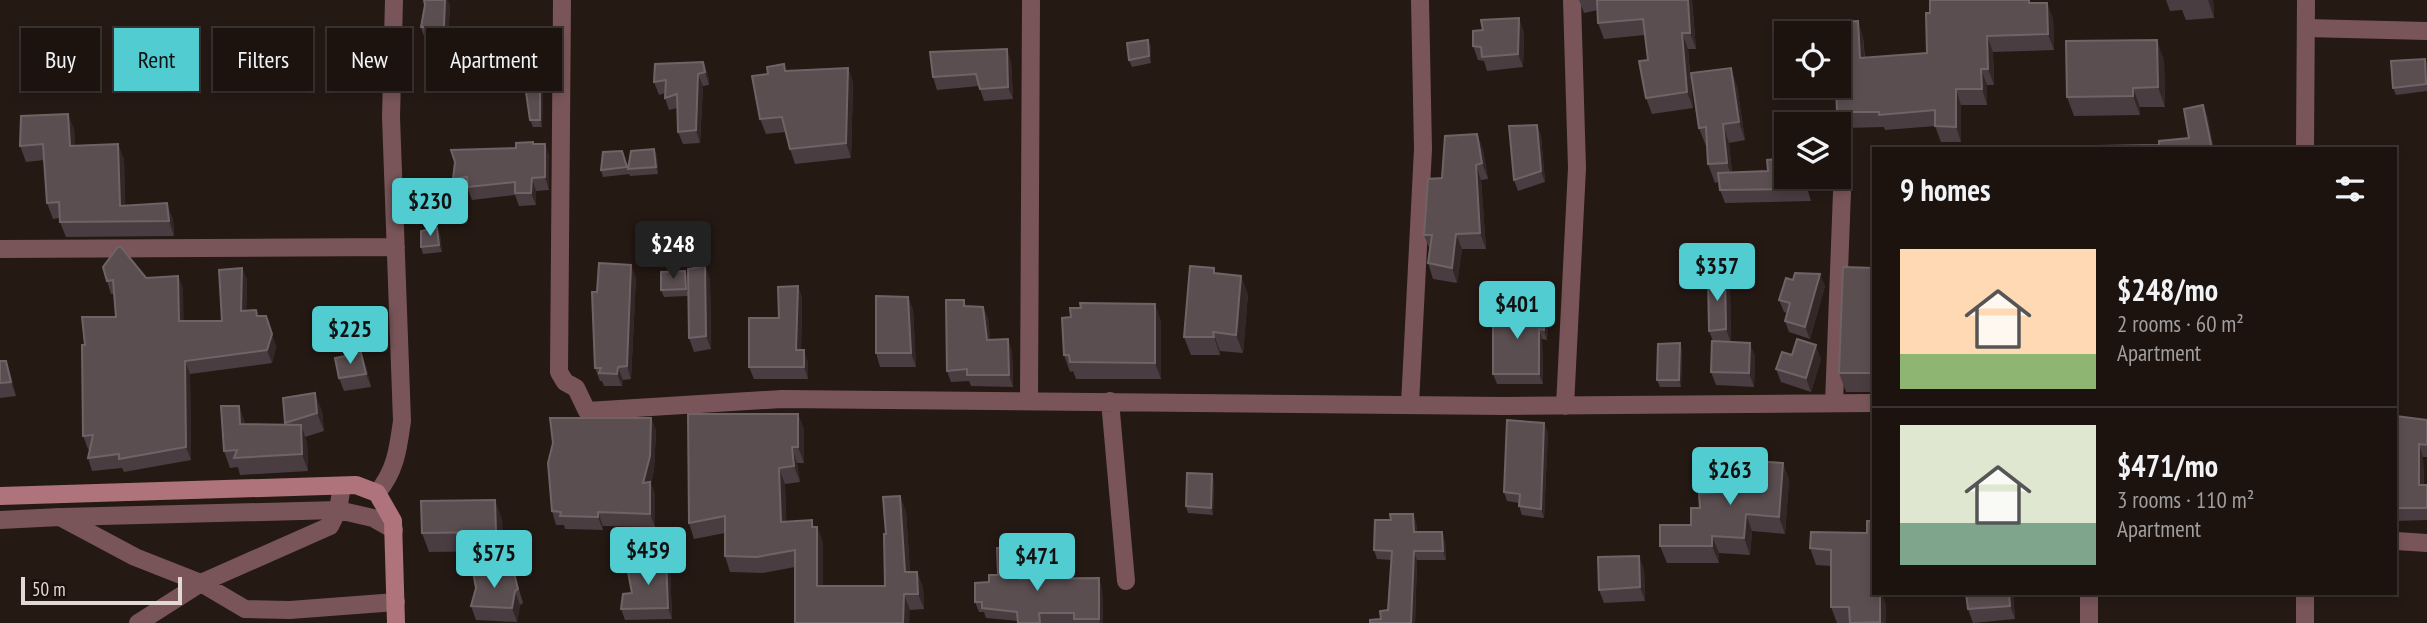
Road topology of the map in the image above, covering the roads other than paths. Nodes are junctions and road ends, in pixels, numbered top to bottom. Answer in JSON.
{"nodes":[{"id":1,"x":394,"y":0,"type":"edge"},
{"id":2,"x":562,"y":0,"type":"edge"},
{"id":3,"x":1031,"y":0,"type":"edge"},
{"id":4,"x":1420,"y":0,"type":"edge"},
{"id":5,"x":1572,"y":0,"type":"edge"},
{"id":6,"x":2306,"y":0,"type":"edge"},
{"id":7,"x":2306,"y":28,"type":"junction"},
{"id":8,"x":2427,"y":31,"type":"edge"},
{"id":9,"x":2305,"y":147,"type":"edge"},
{"id":10,"x":1842,"y":192,"type":"dead end"},
{"id":11,"x":396,"y":247,"type":"junction"},
{"id":12,"x":0,"y":249,"type":"edge"},
{"id":13,"x":1029,"y":401,"type":"junction"},
{"id":14,"x":1110,"y":401,"type":"junction"},
{"id":15,"x":1834,"y":402,"type":"junction"},
{"id":16,"x":1872,"y":403,"type":"edge"},
{"id":17,"x":1409,"y":404,"type":"junction"},
{"id":18,"x":1565,"y":405,"type":"junction"},
{"id":19,"x":342,"y":486,"type":"junction"},
{"id":20,"x":377,"y":493,"type":"junction"},
{"id":21,"x":0,"y":496,"type":"edge"},
{"id":22,"x":338,"y":510,"type":"junction"},
{"id":23,"x":60,"y":517,"type":"junction"},
{"id":24,"x":0,"y":520,"type":"edge"},
{"id":25,"x":394,"y":530,"type":"junction"},
{"id":26,"x":2397,"y":541,"type":"edge"},
{"id":27,"x":2427,"y":543,"type":"edge"},
{"id":28,"x":1126,"y":582,"type":"dead end"},
{"id":29,"x":201,"y":583,"type":"junction"},
{"id":30,"x":2089,"y":595,"type":"edge"},
{"id":31,"x":2305,"y":595,"type":"edge"},
{"id":32,"x":396,"y":601,"type":"junction"},
{"id":33,"x":290,"y":616,"type":"edge"},
{"id":34,"x":138,"y":623,"type":"edge"},
{"id":35,"x":396,"y":623,"type":"edge"},
{"id":36,"x":2088,"y":623,"type":"edge"},
{"id":37,"x":2305,"y":623,"type":"edge"}],
"edges":[{"from":1,"to":11,"type":"street"},
{"from":2,"to":13,"type":"street"},
{"from":3,"to":13,"type":"street"},
{"from":4,"to":17,"type":"street"},
{"from":5,"to":18,"type":"street"},
{"from":6,"to":7,"type":"street"},
{"from":7,"to":8,"type":"street"},
{"from":7,"to":9,"type":"street"},
{"from":10,"to":15,"type":"street"},
{"from":11,"to":12,"type":"street"},
{"from":11,"to":20,"type":"street"},
{"from":13,"to":14,"type":"street"},
{"from":14,"to":17,"type":"street"},
{"from":14,"to":28,"type":"street"},
{"from":15,"to":16,"type":"street"},
{"from":15,"to":18,"type":"street"},
{"from":17,"to":18,"type":"street"},
{"from":19,"to":20,"type":"street"},
{"from":19,"to":21,"type":"street"},
{"from":19,"to":22,"type":"street"},
{"from":20,"to":25,"type":"street"},
{"from":22,"to":23,"type":"street"},
{"from":22,"to":25,"type":"street"},
{"from":22,"to":29,"type":"street"},
{"from":23,"to":24,"type":"street"},
{"from":23,"to":29,"type":"street"},
{"from":25,"to":32,"type":"street"},
{"from":26,"to":27,"type":"street"},
{"from":29,"to":33,"type":"street"},
{"from":29,"to":34,"type":"street"},
{"from":30,"to":36,"type":"street"},
{"from":31,"to":37,"type":"street"},
{"from":32,"to":33,"type":"street"},
{"from":32,"to":35,"type":"street"}]}
